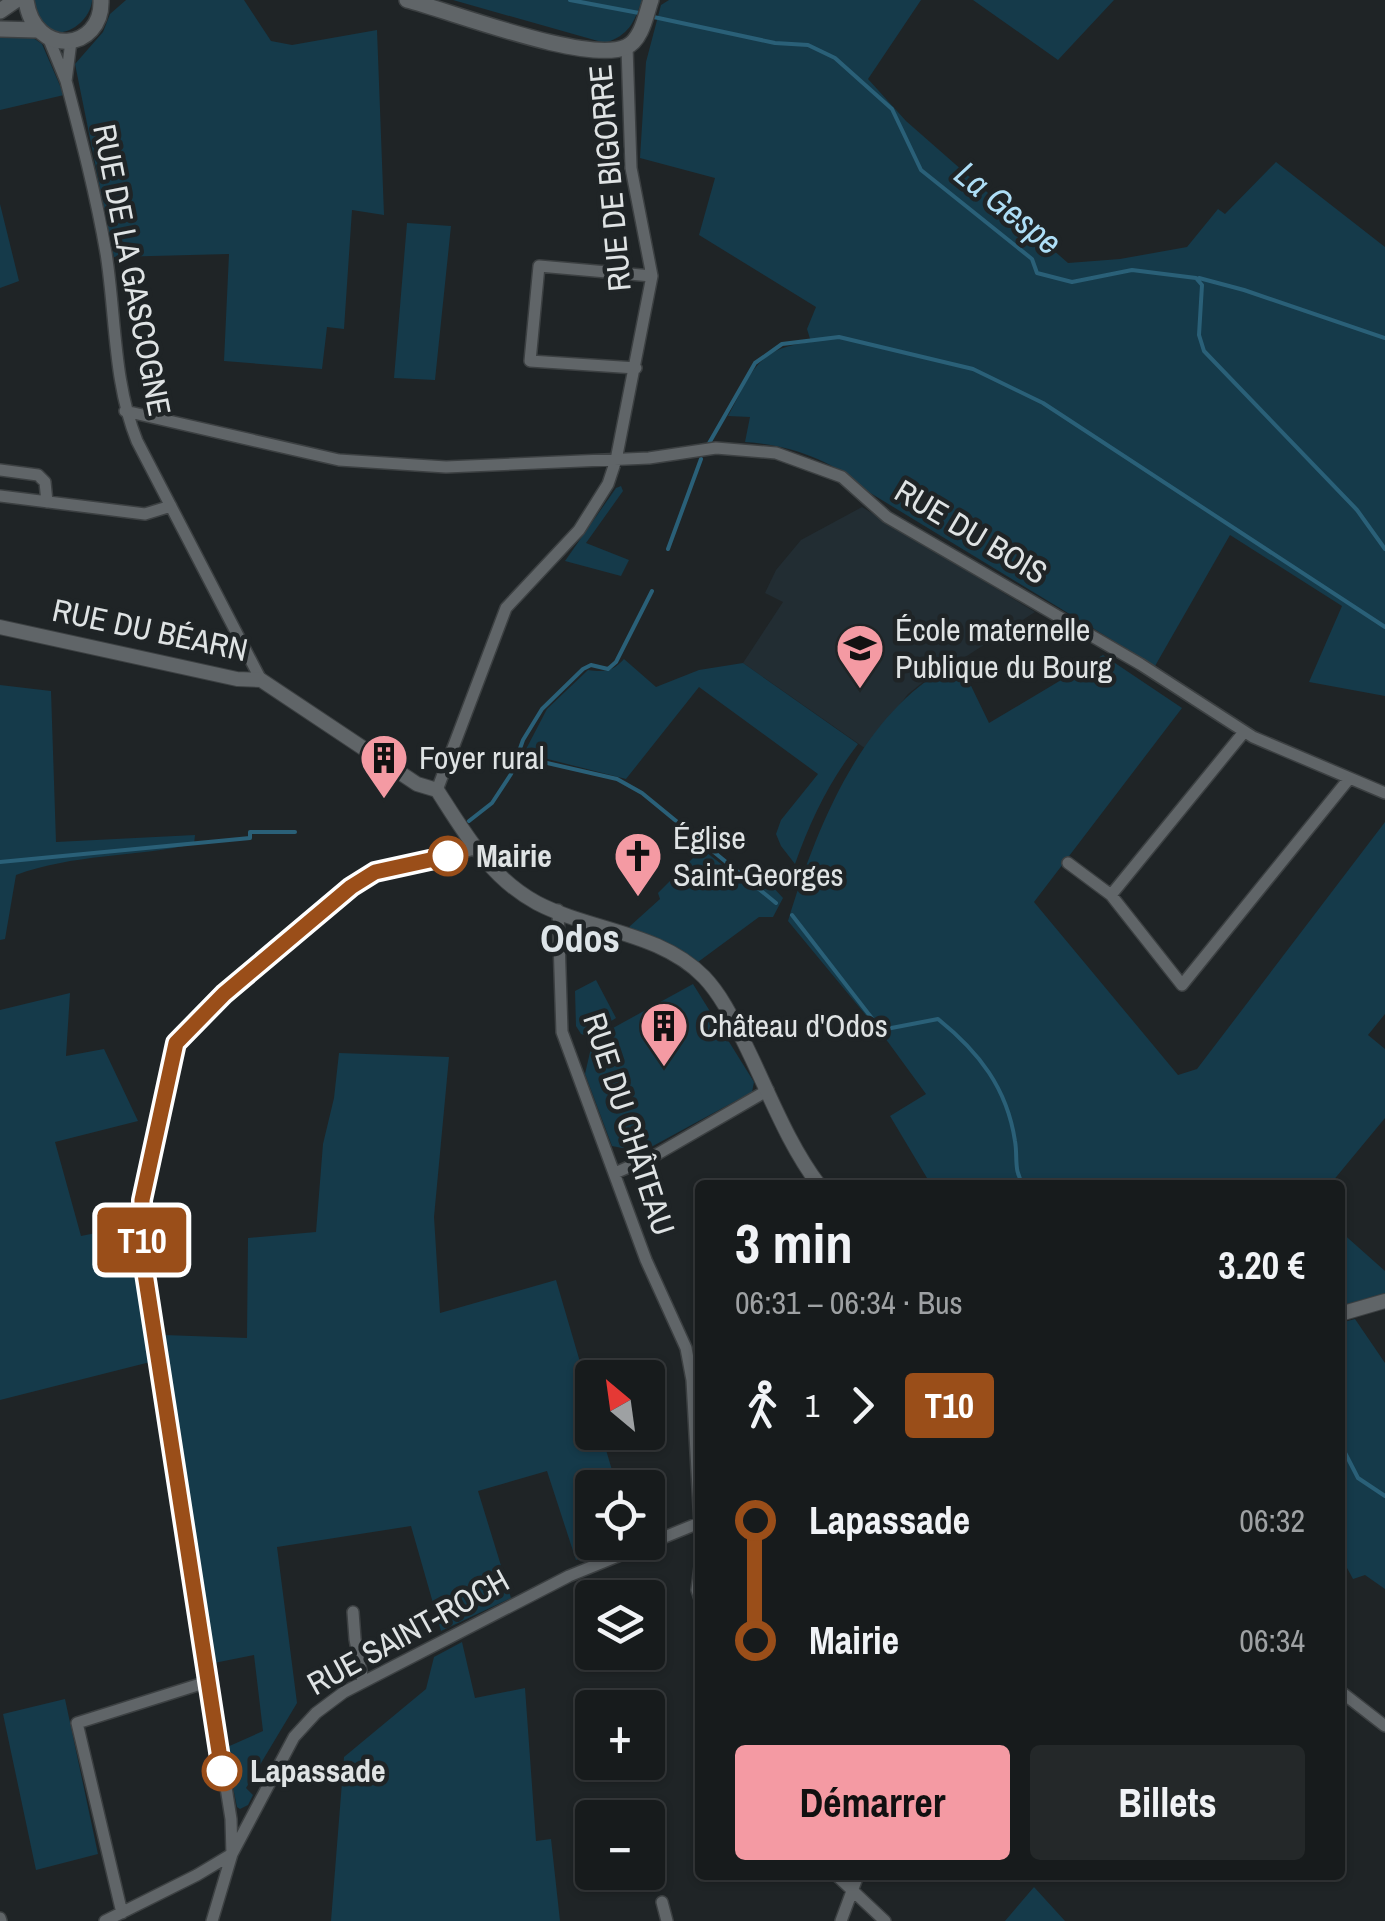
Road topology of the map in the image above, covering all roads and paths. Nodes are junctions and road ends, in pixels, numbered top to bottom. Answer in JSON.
{"nodes":[{"id":1,"x":16,"y":0,"type":"edge"},
{"id":2,"x":26,"y":0,"type":"edge"},
{"id":3,"x":408,"y":0,"type":"edge"},
{"id":4,"x":651,"y":0,"type":"edge"},
{"id":5,"x":105,"y":2,"type":"edge"},
{"id":6,"x":0,"y":11,"type":"edge"},
{"id":7,"x":0,"y":29,"type":"edge"},
{"id":8,"x":42,"y":34,"type":"junction"},
{"id":9,"x":72,"y":40,"type":"junction"},
{"id":10,"x":627,"y":47,"type":"junction"},
{"id":11,"x":66,"y":80,"type":"junction"},
{"id":12,"x":652,"y":276,"type":"junction"},
{"id":13,"x":636,"y":368,"type":"junction"},
{"id":14,"x":125,"y":411,"type":"junction"},
{"id":15,"x":616,"y":460,"type":"junction"},
{"id":16,"x":0,"y":470,"type":"edge"},
{"id":17,"x":0,"y":496,"type":"edge"},
{"id":18,"x":47,"y":502,"type":"junction"},
{"id":19,"x":171,"y":506,"type":"junction"},
{"id":20,"x":0,"y":627,"type":"edge"},
{"id":21,"x":261,"y":680,"type":"junction"},
{"id":22,"x":1244,"y":732,"type":"junction"},
{"id":23,"x":1348,"y":780,"type":"junction"},
{"id":24,"x":437,"y":790,"type":"junction"},
{"id":25,"x":1385,"y":794,"type":"edge"},
{"id":26,"x":474,"y":849,"type":"junction"},
{"id":27,"x":1068,"y":863,"type":"dead end"},
{"id":28,"x":1112,"y":896,"type":"junction"},
{"id":29,"x":558,"y":910,"type":"junction"},
{"id":30,"x":768,"y":1090,"type":"junction"},
{"id":31,"x":615,"y":1174,"type":"junction"},
{"id":32,"x":816,"y":1180,"type":"edge"},
{"id":33,"x":1385,"y":1300,"type":"edge"},
{"id":34,"x":1345,"y":1312,"type":"edge"},
{"id":35,"x":695,"y":1442,"type":"edge"},
{"id":36,"x":695,"y":1526,"type":"edge"},
{"id":37,"x":354,"y":1612,"type":"dead end"},
{"id":38,"x":207,"y":1682,"type":"junction"},
{"id":39,"x":363,"y":1682,"type":"junction"},
{"id":40,"x":1345,"y":1695,"type":"edge"},
{"id":41,"x":1385,"y":1726,"type":"edge"},
{"id":42,"x":232,"y":1854,"type":"junction"},
{"id":43,"x":841,"y":1880,"type":"edge"},
{"id":44,"x":856,"y":1880,"type":"edge"},
{"id":45,"x":852,"y":1892,"type":"junction"},
{"id":46,"x":662,"y":1902,"type":"dead end"},
{"id":47,"x":122,"y":1913,"type":"junction"},
{"id":48,"x":106,"y":1921,"type":"edge"},
{"id":49,"x":212,"y":1921,"type":"edge"},
{"id":50,"x":668,"y":1921,"type":"edge"},
{"id":51,"x":840,"y":1921,"type":"edge"},
{"id":52,"x":886,"y":1921,"type":"edge"}],
"edges":[{"from":1,"to":6,"type":"main road"},
{"from":2,"to":8,"type":"main road"},
{"from":3,"to":10,"type":"main road"},
{"from":4,"to":10,"type":"main road"},
{"from":5,"to":9,"type":"main road"},
{"from":7,"to":8,"type":"main road"},
{"from":8,"to":9,"type":"main road"},
{"from":8,"to":11,"type":"street","name":"RUE DE LA GASCOGNE"},
{"from":9,"to":11,"type":"street","name":"RUE DE LA GASCOGNE"},
{"from":10,"to":12,"type":"street","name":"RUE DE BIGORRE"},
{"from":11,"to":14,"type":"street","name":"RUE DE LA GASCOGNE"},
{"from":12,"to":13,"type":"street","name":"RUE DE BIGORRE"},
{"from":12,"to":13,"type":"street"},
{"from":13,"to":15,"type":"street","name":"RUE DE BIGORRE"},
{"from":14,"to":15,"type":"street","name":"RUE DU BOIS"},
{"from":14,"to":19,"type":"street","name":"RUE DE LA GASCOGNE"},
{"from":15,"to":22,"type":"street","name":"RUE DU BOIS"},
{"from":15,"to":24,"type":"street","name":"RUE DE BIGORRE"},
{"from":16,"to":18,"type":"street"},
{"from":17,"to":18,"type":"street"},
{"from":18,"to":19,"type":"street"},
{"from":19,"to":21,"type":"street","name":"RUE DE LA GASCOGNE"},
{"from":20,"to":21,"type":"street","name":"RUE DU BÉARN"},
{"from":21,"to":24,"type":"street","name":"RUE DU BÉARN"},
{"from":22,"to":23,"type":"street","name":"RUE DU BOIS"},
{"from":22,"to":28,"type":"street"},
{"from":23,"to":25,"type":"street","name":"RUE DU BOIS"},
{"from":23,"to":28,"type":"street"},
{"from":24,"to":26,"type":"street"},
{"from":26,"to":29,"type":"street"},
{"from":26,"to":38,"type":"street"},
{"from":27,"to":28,"type":"street"},
{"from":29,"to":30,"type":"street"},
{"from":29,"to":31,"type":"street","name":"RUE DU CHÂTEAU"},
{"from":30,"to":31,"type":"street"},
{"from":30,"to":32,"type":"street"},
{"from":31,"to":35,"type":"street","name":"RUE DU CHÂTEAU"},
{"from":33,"to":34,"type":"street"},
{"from":36,"to":39,"type":"street","name":"RUE SAINT-ROCH"},
{"from":37,"to":39,"type":"street"},
{"from":38,"to":42,"type":"street"},
{"from":38,"to":47,"type":"street"},
{"from":39,"to":42,"type":"street","name":"RUE SAINT-ROCH"},
{"from":40,"to":41,"type":"street"},
{"from":42,"to":47,"type":"street"},
{"from":42,"to":49,"type":"street"},
{"from":43,"to":45,"type":"street"},
{"from":44,"to":45,"type":"street"},
{"from":45,"to":51,"type":"street"},
{"from":45,"to":52,"type":"street"},
{"from":46,"to":50,"type":"street"},
{"from":47,"to":48,"type":"street"}]}
